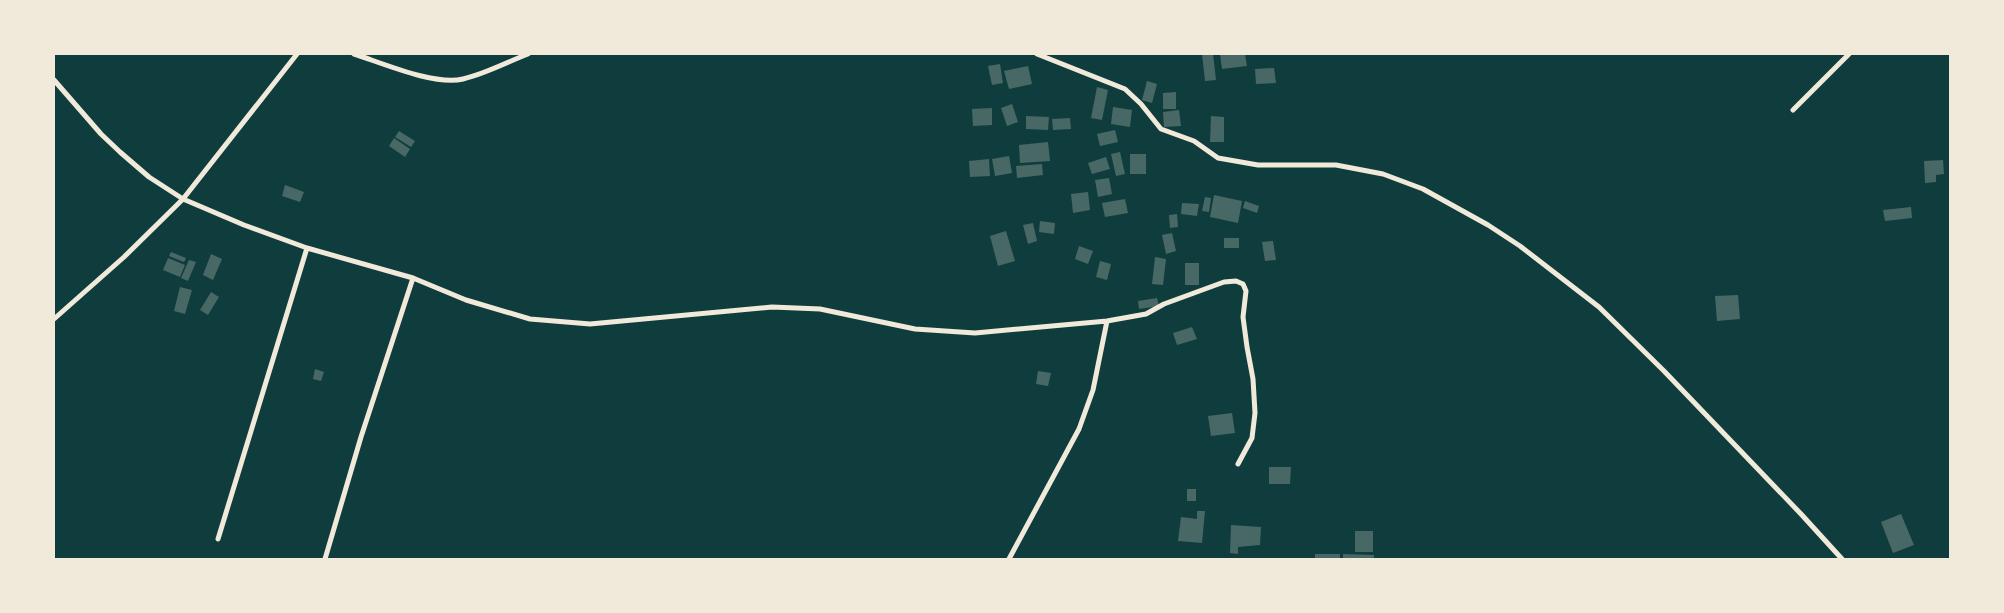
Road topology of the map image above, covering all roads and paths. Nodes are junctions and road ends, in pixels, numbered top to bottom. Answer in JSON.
{"nodes":[{"id":1,"x":297,"y":54,"type":"edge"},
{"id":2,"x":354,"y":54,"type":"edge"},
{"id":3,"x":528,"y":54,"type":"edge"},
{"id":4,"x":1037,"y":54,"type":"edge"},
{"id":5,"x":1849,"y":54,"type":"edge"},
{"id":6,"x":54,"y":80,"type":"edge"},
{"id":7,"x":1793,"y":110,"type":"dead end"},
{"id":8,"x":183,"y":199,"type":"junction"},
{"id":9,"x":307,"y":248,"type":"junction"},
{"id":10,"x":413,"y":278,"type":"junction"},
{"id":11,"x":54,"y":319,"type":"edge"},
{"id":12,"x":1107,"y":321,"type":"junction"},
{"id":13,"x":1238,"y":464,"type":"dead end"},
{"id":14,"x":218,"y":539,"type":"dead end"},
{"id":15,"x":325,"y":559,"type":"edge"},
{"id":16,"x":1009,"y":559,"type":"edge"},
{"id":17,"x":1842,"y":559,"type":"edge"}],
"edges":[{"from":1,"to":8,"type":"street"},
{"from":2,"to":3,"type":"street"},
{"from":4,"to":17,"type":"street"},
{"from":5,"to":7,"type":"street"},
{"from":6,"to":8,"type":"street"},
{"from":8,"to":9,"type":"street"},
{"from":8,"to":11,"type":"street"},
{"from":9,"to":10,"type":"street"},
{"from":9,"to":14,"type":"street"},
{"from":10,"to":12,"type":"street"},
{"from":10,"to":15,"type":"street"},
{"from":12,"to":13,"type":"street"},
{"from":12,"to":16,"type":"street"}]}
